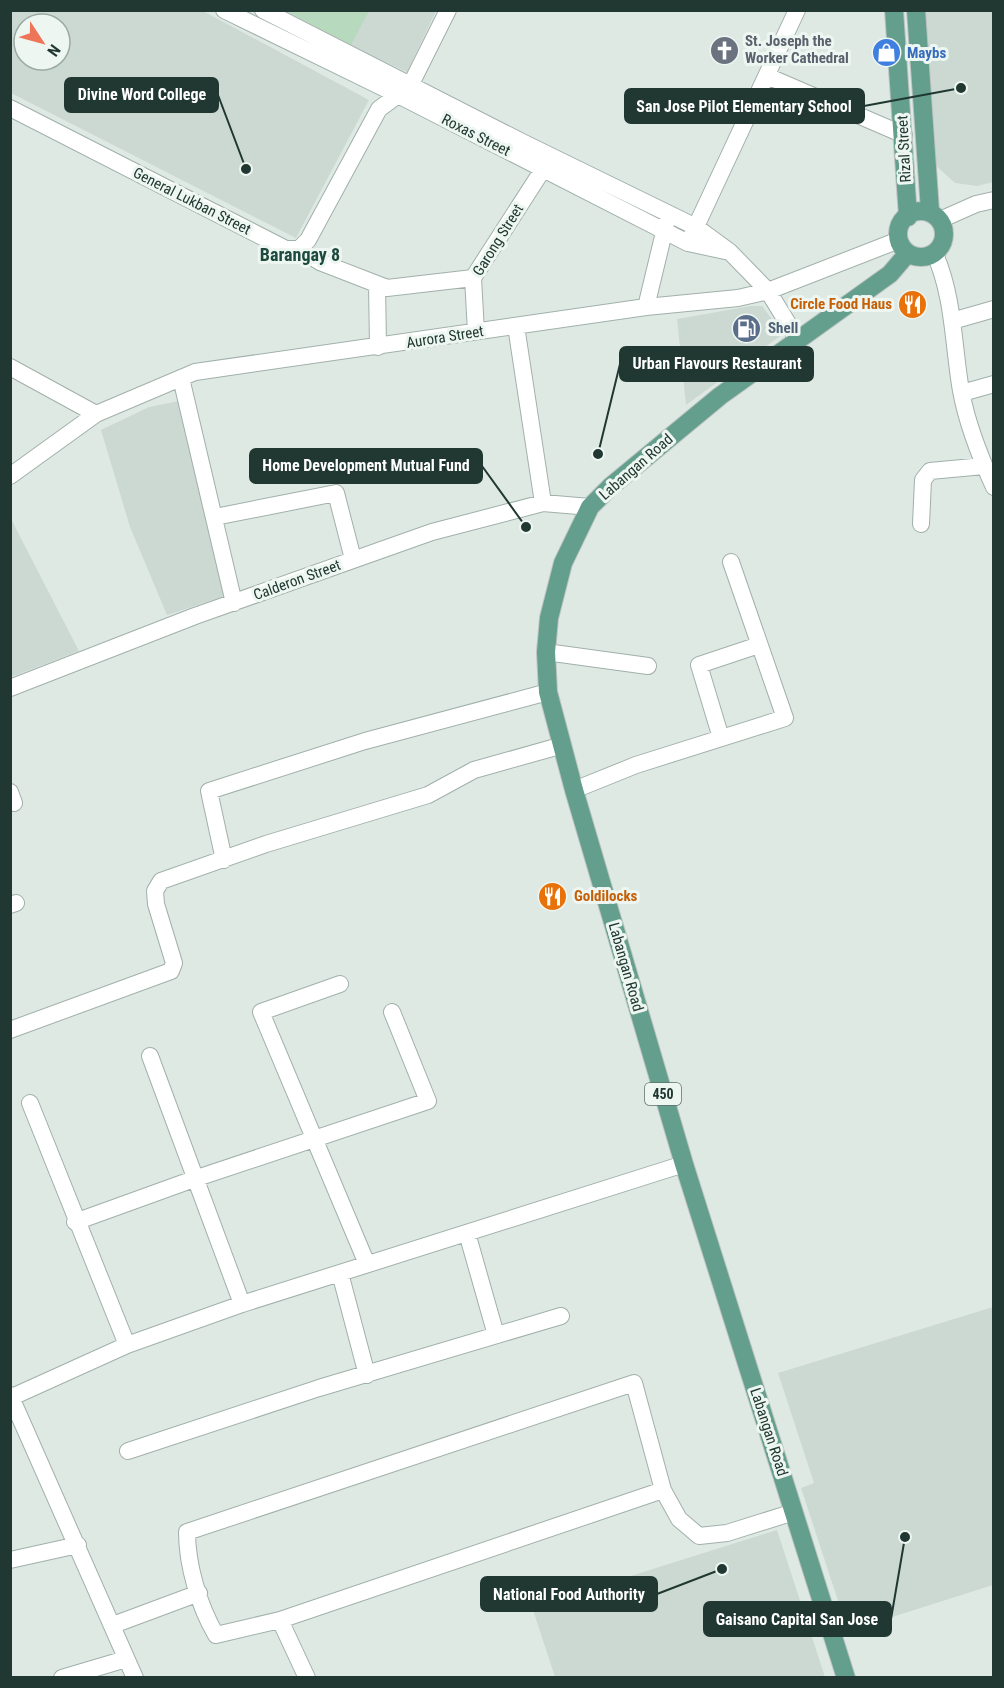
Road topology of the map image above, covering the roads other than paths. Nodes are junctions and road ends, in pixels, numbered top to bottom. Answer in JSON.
{"nodes":[{"id":1,"x":224,"y":10,"type":"edge"},
{"id":2,"x":262,"y":10,"type":"edge"},
{"id":3,"x":448,"y":10,"type":"edge"},
{"id":4,"x":797,"y":10,"type":"edge"},
{"id":5,"x":894,"y":10,"type":"edge"},
{"id":6,"x":916,"y":10,"type":"edge"},
{"id":7,"x":767,"y":76,"type":"junction"},
{"id":8,"x":404,"y":91,"type":"junction"},
{"id":9,"x":10,"y":108,"type":"edge"},
{"id":10,"x":904,"y":135,"type":"junction"},
{"id":11,"x":547,"y":162,"type":"junction"},
{"id":12,"x":993,"y":200,"type":"edge"},
{"id":13,"x":669,"y":214,"type":"junction"},
{"id":14,"x":935,"y":216,"type":"junction"},
{"id":15,"x":908,"y":217,"type":"junction"},
{"id":16,"x":696,"y":226,"type":"junction"},
{"id":17,"x":664,"y":232,"type":"junction"},
{"id":18,"x":688,"y":243,"type":"junction"},
{"id":19,"x":904,"y":247,"type":"junction"},
{"id":20,"x":299,"y":249,"type":"junction"},
{"id":21,"x":730,"y":252,"type":"junction"},
{"id":22,"x":934,"y":252,"type":"junction"},
{"id":23,"x":473,"y":278,"type":"junction"},
{"id":24,"x":377,"y":284,"type":"junction"},
{"id":25,"x":768,"y":291,"type":"junction"},
{"id":26,"x":646,"y":307,"type":"junction"},
{"id":27,"x":993,"y":309,"type":"edge"},
{"id":28,"x":952,"y":321,"type":"junction"},
{"id":29,"x":516,"y":326,"type":"junction"},
{"id":30,"x":476,"y":332,"type":"junction"},
{"id":31,"x":798,"y":340,"type":"junction"},
{"id":32,"x":378,"y":347,"type":"junction"},
{"id":33,"x":10,"y":367,"type":"edge"},
{"id":34,"x":181,"y":378,"type":"junction"},
{"id":35,"x":993,"y":384,"type":"edge"},
{"id":36,"x":962,"y":393,"type":"junction"},
{"id":37,"x":96,"y":414,"type":"junction"},
{"id":38,"x":984,"y":466,"type":"junction"},
{"id":39,"x":10,"y":476,"type":"edge"},
{"id":40,"x":993,"y":487,"type":"edge"},
{"id":41,"x":543,"y":503,"type":"junction"},
{"id":42,"x":590,"y":507,"type":"junction"},
{"id":43,"x":215,"y":517,"type":"junction"},
{"id":44,"x":921,"y":524,"type":"dead end"},
{"id":45,"x":353,"y":559,"type":"junction"},
{"id":46,"x":731,"y":562,"type":"dead end"},
{"id":47,"x":234,"y":603,"type":"junction"},
{"id":48,"x":759,"y":645,"type":"junction"},
{"id":49,"x":546,"y":652,"type":"junction"},
{"id":50,"x":648,"y":666,"type":"dead end"},
{"id":51,"x":10,"y":688,"type":"edge"},
{"id":52,"x":548,"y":692,"type":"junction"},
{"id":53,"x":721,"y":738,"type":"junction"},
{"id":54,"x":563,"y":745,"type":"junction"},
{"id":55,"x":574,"y":790,"type":"junction"},
{"id":56,"x":224,"y":860,"type":"junction"},
{"id":57,"x":340,"y":984,"type":"dead end"},
{"id":58,"x":392,"y":1012,"type":"dead end"},
{"id":59,"x":10,"y":1030,"type":"edge"},
{"id":60,"x":150,"y":1056,"type":"dead end"},
{"id":61,"x":30,"y":1103,"type":"dead end"},
{"id":62,"x":314,"y":1139,"type":"junction"},
{"id":63,"x":684,"y":1164,"type":"junction"},
{"id":64,"x":194,"y":1179,"type":"junction"},
{"id":65,"x":75,"y":1222,"type":"junction"},
{"id":66,"x":467,"y":1233,"type":"junction"},
{"id":67,"x":367,"y":1264,"type":"junction"},
{"id":68,"x":340,"y":1273,"type":"junction"},
{"id":69,"x":242,"y":1304,"type":"junction"},
{"id":70,"x":561,"y":1316,"type":"dead end"},
{"id":71,"x":496,"y":1335,"type":"junction"},
{"id":72,"x":127,"y":1345,"type":"junction"},
{"id":73,"x":367,"y":1375,"type":"junction"},
{"id":74,"x":11,"y":1396,"type":"edge"},
{"id":75,"x":128,"y":1451,"type":"dead end"},
{"id":76,"x":663,"y":1490,"type":"junction"},
{"id":77,"x":794,"y":1512,"type":"junction"},
{"id":78,"x":78,"y":1545,"type":"junction"},
{"id":79,"x":10,"y":1560,"type":"edge"},
{"id":80,"x":199,"y":1593,"type":"junction"},
{"id":81,"x":280,"y":1620,"type":"junction"},
{"id":82,"x":112,"y":1625,"type":"junction"},
{"id":83,"x":126,"y":1659,"type":"junction"},
{"id":84,"x":62,"y":1677,"type":"edge"},
{"id":85,"x":135,"y":1677,"type":"edge"},
{"id":86,"x":307,"y":1677,"type":"edge"},
{"id":87,"x":846,"y":1677,"type":"edge"}],
"edges":[{"from":1,"to":8,"type":"street","name":"Roxas Street"},
{"from":2,"to":8,"type":"street","name":"Roxas Street"},
{"from":3,"to":8,"type":"street"},
{"from":4,"to":7,"type":"street"},
{"from":5,"to":10,"type":"main road","name":"Rizal Street"},
{"from":6,"to":14,"type":"main road","name":"Rizal Street"},
{"from":7,"to":10,"type":"street"},
{"from":7,"to":16,"type":"street"},
{"from":8,"to":11,"type":"street","name":"Roxas Street"},
{"from":8,"to":20,"type":"street"},
{"from":9,"to":20,"type":"street","name":"General Lukban Street"},
{"from":10,"to":15,"type":"main road","name":"Rizal Street"},
{"from":11,"to":13,"type":"street","name":"Roxas Street"},
{"from":11,"to":17,"type":"street","name":"Roxas Street"},
{"from":11,"to":23,"type":"street","name":"Garong Street"},
{"from":12,"to":14,"type":"street"},
{"from":13,"to":16,"type":"street","name":"Roxas Street"},
{"from":13,"to":17,"type":"street"},
{"from":14,"to":15,"type":"main road"},
{"from":14,"to":22,"type":"main road"},
{"from":15,"to":19,"type":"main road"},
{"from":16,"to":18,"type":"street"},
{"from":16,"to":21,"type":"street","name":"Roxas Street"},
{"from":17,"to":18,"type":"street","name":"Roxas Street"},
{"from":17,"to":26,"type":"street"},
{"from":18,"to":21,"type":"street","name":"Roxas Street"},
{"from":19,"to":22,"type":"main road"},
{"from":19,"to":25,"type":"street","name":"Aurora Street"},
{"from":19,"to":31,"type":"main road","name":"Labangan Road","number":"450"},
{"from":20,"to":24,"type":"street","name":"General Lukban Street"},
{"from":21,"to":25,"type":"street","name":"Roxas Street"},
{"from":22,"to":28,"type":"street"},
{"from":23,"to":24,"type":"street","name":"General Lukban Street"},
{"from":23,"to":30,"type":"street","name":"Garong Street"},
{"from":24,"to":32,"type":"street"},
{"from":25,"to":26,"type":"street","name":"Aurora Street"},
{"from":25,"to":31,"type":"street","name":"Roxas Street"},
{"from":26,"to":29,"type":"street","name":"Aurora Street"},
{"from":27,"to":28,"type":"street"},
{"from":28,"to":36,"type":"street"},
{"from":29,"to":30,"type":"street","name":"Aurora Street"},
{"from":29,"to":41,"type":"street"},
{"from":30,"to":32,"type":"street","name":"Aurora Street"},
{"from":31,"to":42,"type":"main road","name":"Labangan Road","number":"450"},
{"from":32,"to":34,"type":"street","name":"Aurora Street"},
{"from":33,"to":37,"type":"street"},
{"from":34,"to":37,"type":"street","name":"Aurora Street"},
{"from":34,"to":43,"type":"street"},
{"from":35,"to":36,"type":"street"},
{"from":36,"to":38,"type":"street"},
{"from":37,"to":39,"type":"street","name":"Aurora Street"},
{"from":38,"to":40,"type":"street"},
{"from":38,"to":44,"type":"street"},
{"from":41,"to":42,"type":"street","name":"Calderon Street"},
{"from":41,"to":45,"type":"street","name":"Calderon Street"},
{"from":42,"to":49,"type":"main road","name":"Labangan Road","number":"450"},
{"from":43,"to":45,"type":"street"},
{"from":43,"to":47,"type":"street"},
{"from":45,"to":47,"type":"street","name":"Calderon Street"},
{"from":46,"to":48,"type":"street"},
{"from":47,"to":51,"type":"street","name":"Calderon Street"},
{"from":48,"to":53,"type":"street"},
{"from":48,"to":53,"type":"street"},
{"from":49,"to":50,"type":"street"},
{"from":49,"to":52,"type":"main road","name":"Labangan Road","number":"450"},
{"from":52,"to":54,"type":"main road","name":"Labangan Road","number":"450"},
{"from":52,"to":56,"type":"street"},
{"from":53,"to":55,"type":"street"},
{"from":54,"to":55,"type":"main road","name":"Labangan Road","number":"450"},
{"from":54,"to":56,"type":"street"},
{"from":55,"to":63,"type":"main road","name":"Labangan Road","number":"450"},
{"from":56,"to":59,"type":"street"},
{"from":57,"to":62,"type":"street"},
{"from":58,"to":62,"type":"street"},
{"from":60,"to":64,"type":"street"},
{"from":61,"to":65,"type":"street"},
{"from":62,"to":64,"type":"street"},
{"from":62,"to":67,"type":"street"},
{"from":63,"to":66,"type":"street"},
{"from":63,"to":77,"type":"main road","name":"Labangan Road","number":"450"},
{"from":64,"to":65,"type":"street"},
{"from":64,"to":69,"type":"street"},
{"from":65,"to":72,"type":"street"},
{"from":66,"to":67,"type":"street"},
{"from":66,"to":71,"type":"street"},
{"from":67,"to":68,"type":"street"},
{"from":68,"to":69,"type":"street"},
{"from":68,"to":73,"type":"street"},
{"from":69,"to":72,"type":"street"},
{"from":70,"to":71,"type":"street"},
{"from":71,"to":73,"type":"street"},
{"from":72,"to":74,"type":"street"},
{"from":73,"to":75,"type":"street"},
{"from":74,"to":78,"type":"street"},
{"from":76,"to":77,"type":"street"},
{"from":76,"to":80,"type":"street"},
{"from":76,"to":81,"type":"street"},
{"from":77,"to":87,"type":"main road","name":"Labangan Road","number":"450"},
{"from":78,"to":79,"type":"street"},
{"from":78,"to":82,"type":"street"},
{"from":80,"to":81,"type":"street"},
{"from":80,"to":82,"type":"street"},
{"from":81,"to":86,"type":"street"},
{"from":82,"to":83,"type":"street"},
{"from":83,"to":84,"type":"street"},
{"from":83,"to":85,"type":"street"}]}
